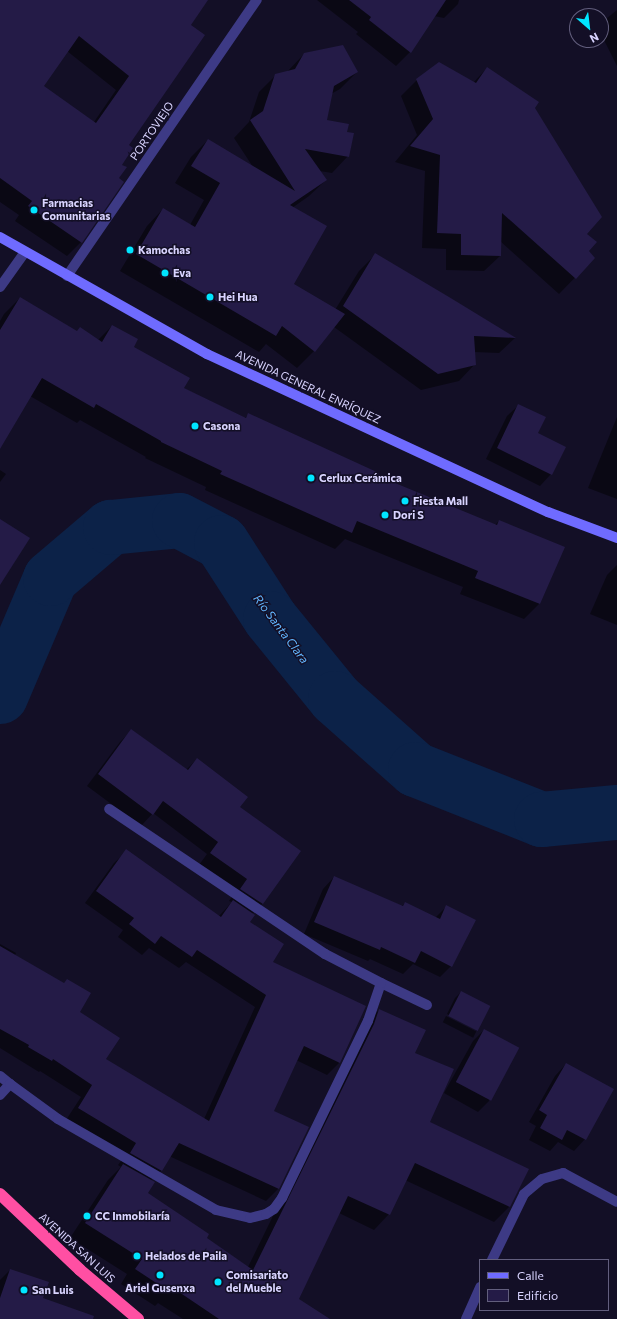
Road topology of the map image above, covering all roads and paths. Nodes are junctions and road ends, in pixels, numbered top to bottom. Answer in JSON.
{"nodes":[{"id":1,"x":257,"y":0,"type":"edge"},
{"id":2,"x":0,"y":237,"type":"edge"},
{"id":3,"x":25,"y":252,"type":"junction"},
{"id":4,"x":67,"y":276,"type":"junction"},
{"id":5,"x":0,"y":287,"type":"edge"},
{"id":6,"x":617,"y":538,"type":"edge"},
{"id":7,"x":109,"y":809,"type":"dead end"},
{"id":8,"x":381,"y":983,"type":"junction"},
{"id":9,"x":427,"y":1005,"type":"dead end"},
{"id":10,"x":0,"y":1076,"type":"edge"},
{"id":11,"x":10,"y":1084,"type":"junction"},
{"id":12,"x":0,"y":1095,"type":"edge"},
{"id":13,"x":0,"y":1194,"type":"edge"},
{"id":14,"x":617,"y":1202,"type":"edge"},
{"id":15,"x":492,"y":1259,"type":"edge"},
{"id":16,"x":479,"y":1289,"type":"edge"},
{"id":17,"x":138,"y":1319,"type":"edge"},
{"id":18,"x":466,"y":1319,"type":"edge"}],
"edges":[{"from":1,"to":4,"type":"street","name":"PORTOVIEJO"},
{"from":2,"to":3,"type":"main road","name":"AVENIDA GENERAL ENRÍQUEZ"},
{"from":3,"to":4,"type":"main road","name":"AVENIDA GENERAL ENRÍQUEZ"},
{"from":3,"to":5,"type":"street"},
{"from":4,"to":6,"type":"main road","name":"AVENIDA GENERAL ENRÍQUEZ"},
{"from":7,"to":8,"type":"street"},
{"from":8,"to":9,"type":"street"},
{"from":8,"to":11,"type":"street"},
{"from":10,"to":11,"type":"street"},
{"from":11,"to":12,"type":"street"},
{"from":13,"to":17,"type":"highway","name":"AVENIDA SAN LUIS"},
{"from":14,"to":15,"type":"street"},
{"from":16,"to":18,"type":"street"}]}
